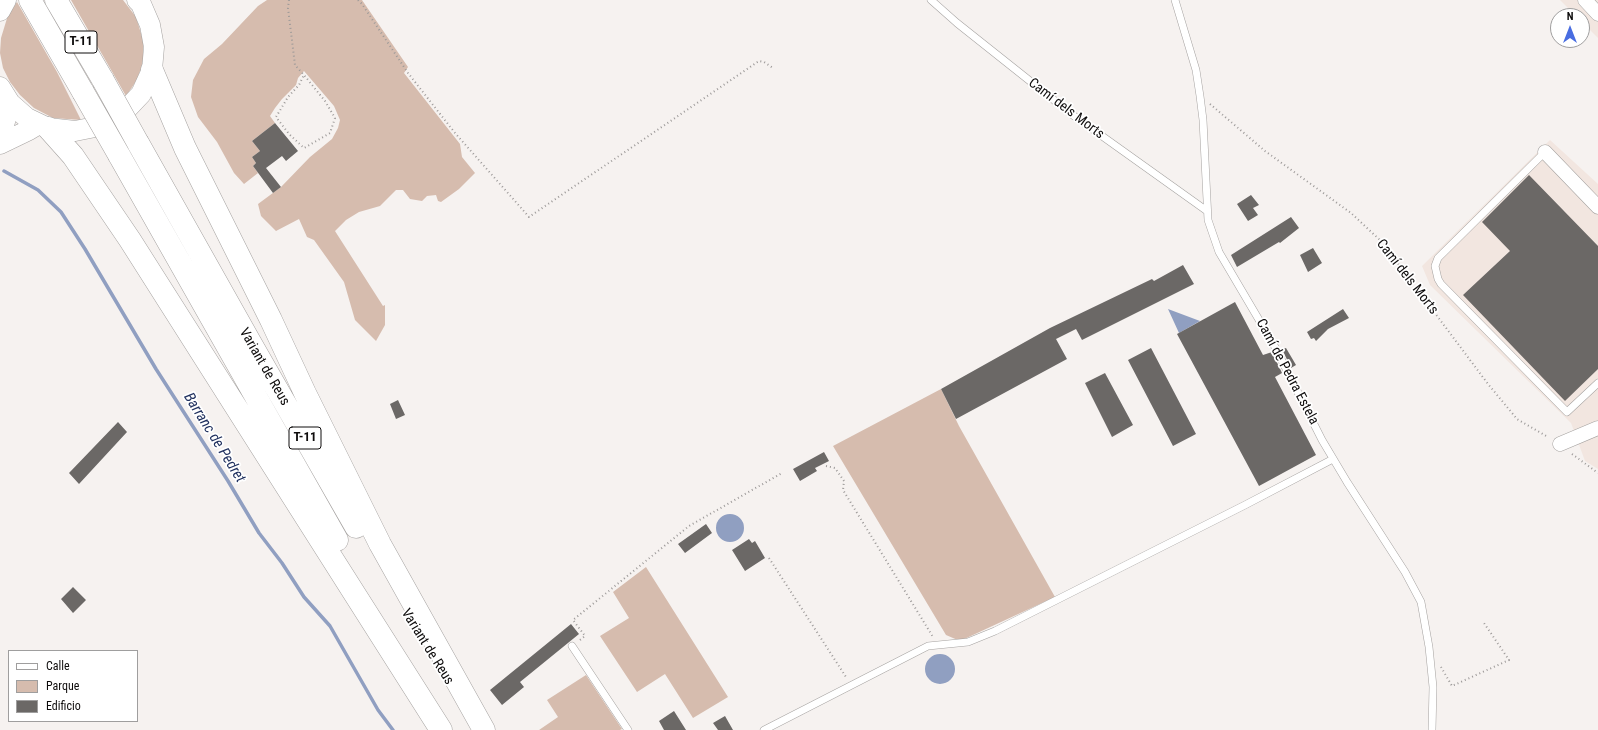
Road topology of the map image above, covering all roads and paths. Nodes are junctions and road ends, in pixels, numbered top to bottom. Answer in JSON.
{"nodes":[{"id":1,"x":6,"y":0,"type":"edge"},
{"id":2,"x":289,"y":0,"type":"edge"},
{"id":3,"x":358,"y":0,"type":"edge"},
{"id":4,"x":930,"y":0,"type":"edge"},
{"id":5,"x":1175,"y":0,"type":"edge"},
{"id":6,"x":1585,"y":0,"type":"edge"},
{"id":7,"x":140,"y":1,"type":"edge"},
{"id":8,"x":58,"y":2,"type":"edge"},
{"id":9,"x":34,"y":8,"type":"edge"},
{"id":10,"x":0,"y":11,"type":"edge"},
{"id":11,"x":1598,"y":14,"type":"edge"},
{"id":12,"x":773,"y":68,"type":"dead end"},
{"id":13,"x":152,"y":70,"type":"junction"},
{"id":14,"x":304,"y":75,"type":"junction"},
{"id":15,"x":5,"y":95,"type":"edge"},
{"id":16,"x":1200,"y":96,"type":"junction"},
{"id":17,"x":44,"y":126,"type":"junction"},
{"id":18,"x":0,"y":140,"type":"edge"},
{"id":19,"x":0,"y":144,"type":"edge"},
{"id":20,"x":1545,"y":152,"type":"joint"},
{"id":21,"x":1598,"y":207,"type":"edge"},
{"id":22,"x":1207,"y":212,"type":"junction"},
{"id":23,"x":1598,"y":383,"type":"edge"},
{"id":24,"x":1598,"y":428,"type":"edge"},
{"id":25,"x":1560,"y":444,"type":"junction"},
{"id":26,"x":1333,"y":459,"type":"junction"},
{"id":27,"x":826,"y":466,"type":"dead end"},
{"id":28,"x":782,"y":473,"type":"dead end"},
{"id":29,"x":1598,"y":473,"type":"edge"},
{"id":30,"x":769,"y":558,"type":"dead end"},
{"id":31,"x":1484,"y":623,"type":"dead end"},
{"id":32,"x":938,"y":645,"type":"junction"},
{"id":33,"x":572,"y":646,"type":"joint"},
{"id":34,"x":1429,"y":647,"type":"junction"},
{"id":35,"x":851,"y":685,"type":"junction"},
{"id":36,"x":441,"y":730,"type":"edge"},
{"id":37,"x":452,"y":730,"type":"edge"},
{"id":38,"x":479,"y":730,"type":"edge"},
{"id":39,"x":484,"y":730,"type":"edge"},
{"id":40,"x":628,"y":730,"type":"edge"},
{"id":41,"x":764,"y":730,"type":"edge"},
{"id":42,"x":1432,"y":730,"type":"edge"}],
"edges":[{"from":1,"to":10,"type":"main road"},
{"from":2,"to":14,"type":"path"},
{"from":3,"to":12,"type":"path"},
{"from":4,"to":22,"type":"lane","name":"Camí dels Morts"},
{"from":5,"to":16,"type":"lane","name":"Camí de Pedra Estela"},
{"from":6,"to":11,"type":"street"},
{"from":7,"to":13,"type":"main road"},
{"from":8,"to":38,"type":"highway","name":"Variant de Reus","number":"T-11","bridge":true},
{"from":9,"to":37,"type":"highway","name":"Variant de Reus","number":"T-11","bridge":true},
{"from":13,"to":17,"type":"main road"},
{"from":13,"to":39,"type":"highway"},
{"from":14,"to":14,"type":"path"},
{"from":15,"to":17,"type":"main road"},
{"from":15,"to":18,"type":"main road"},
{"from":16,"to":22,"type":"lane","name":"Camí de Pedra Estela"},
{"from":16,"to":25,"type":"path","name":"Camí dels Morts"},
{"from":17,"to":19,"type":"main road"},
{"from":17,"to":36,"type":"highway"},
{"from":20,"to":21,"type":"street"},
{"from":20,"to":23,"type":"lane"},
{"from":22,"to":26,"type":"lane","name":"Camí de Pedra Estela"},
{"from":24,"to":25,"type":"street"},
{"from":25,"to":29,"type":"path","name":"Camí dels Morts"},
{"from":26,"to":32,"type":"lane"},
{"from":26,"to":34,"type":"lane","name":"Camí de Pedra Estela"},
{"from":27,"to":32,"type":"path"},
{"from":28,"to":33,"type":"path"},
{"from":30,"to":35,"type":"path"},
{"from":31,"to":34,"type":"path"},
{"from":32,"to":35,"type":"lane"},
{"from":33,"to":40,"type":"lane"},
{"from":34,"to":42,"type":"lane","name":"Camí de Pedra Estela"},
{"from":35,"to":41,"type":"lane"}]}
